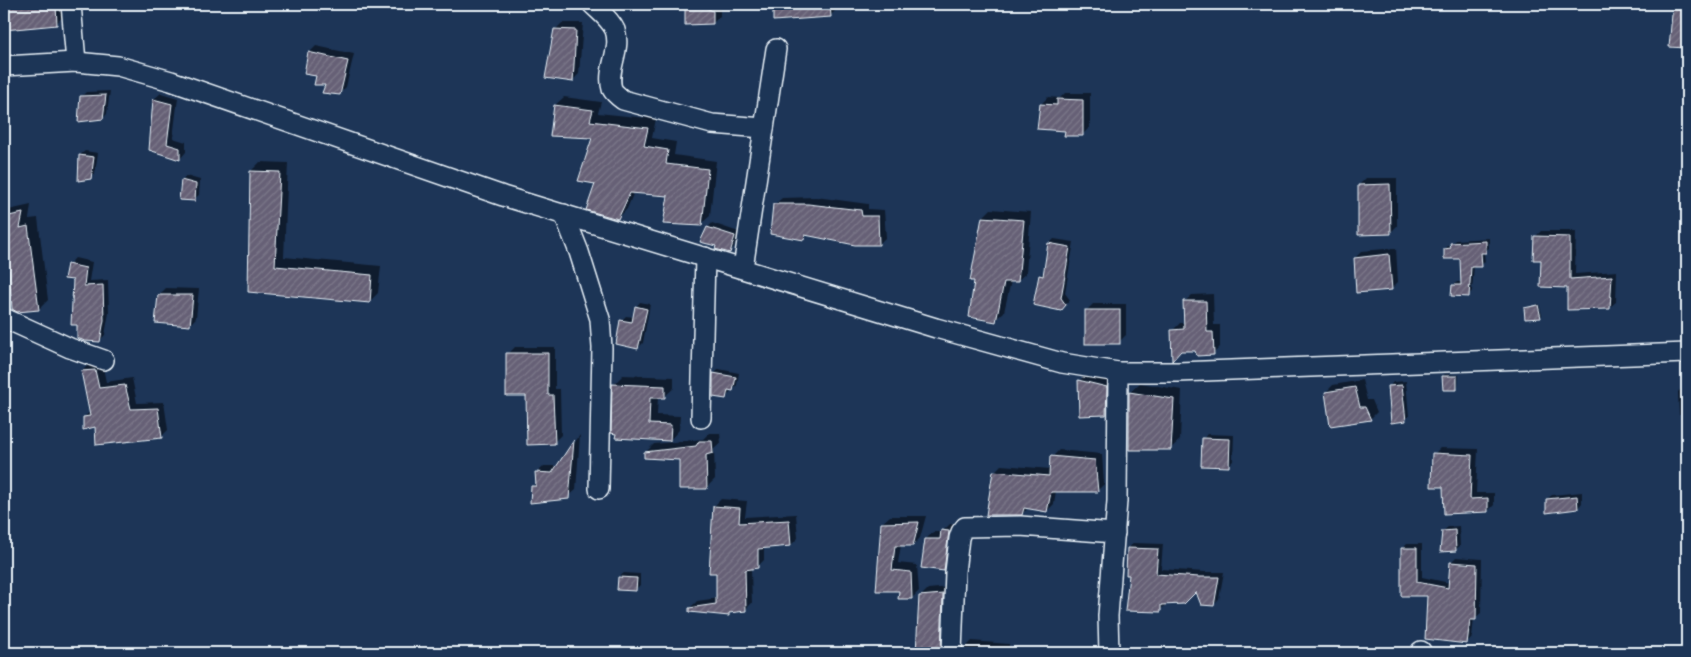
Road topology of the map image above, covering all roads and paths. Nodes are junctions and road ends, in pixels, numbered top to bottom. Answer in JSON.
{"nodes":[{"id":1,"x":71,"y":4,"type":"edge"},
{"id":2,"x":592,"y":4,"type":"edge"},
{"id":3,"x":776,"y":50,"type":"dead end"},
{"id":4,"x":76,"y":62,"type":"junction"},
{"id":5,"x":4,"y":66,"type":"edge"},
{"id":6,"x":764,"y":128,"type":"junction"},
{"id":7,"x":564,"y":214,"type":"junction"},
{"id":8,"x":705,"y":257,"type":"junction"},
{"id":9,"x":743,"y":268,"type":"junction"},
{"id":10,"x":4,"y":318,"type":"edge"},
{"id":11,"x":1687,"y":353,"type":"edge"},
{"id":12,"x":104,"y":360,"type":"dead end"},
{"id":13,"x":1118,"y":372,"type":"junction"},
{"id":14,"x":701,"y":418,"type":"dead end"},
{"id":15,"x":599,"y":489,"type":"dead end"},
{"id":16,"x":1115,"y":533,"type":"junction"},
{"id":17,"x":952,"y":653,"type":"edge"},
{"id":18,"x":1109,"y":653,"type":"edge"}],
"edges":[{"from":1,"to":4,"type":"street"},
{"from":2,"to":6,"type":"street"},
{"from":3,"to":6,"type":"street"},
{"from":4,"to":5,"type":"street"},
{"from":4,"to":7,"type":"street"},
{"from":6,"to":9,"type":"street"},
{"from":7,"to":8,"type":"street"},
{"from":7,"to":15,"type":"street"},
{"from":8,"to":9,"type":"street"},
{"from":8,"to":14,"type":"street"},
{"from":9,"to":13,"type":"street"},
{"from":10,"to":12,"type":"street"},
{"from":11,"to":13,"type":"street"},
{"from":13,"to":16,"type":"street"},
{"from":16,"to":17,"type":"street"},
{"from":16,"to":18,"type":"street"}]}
